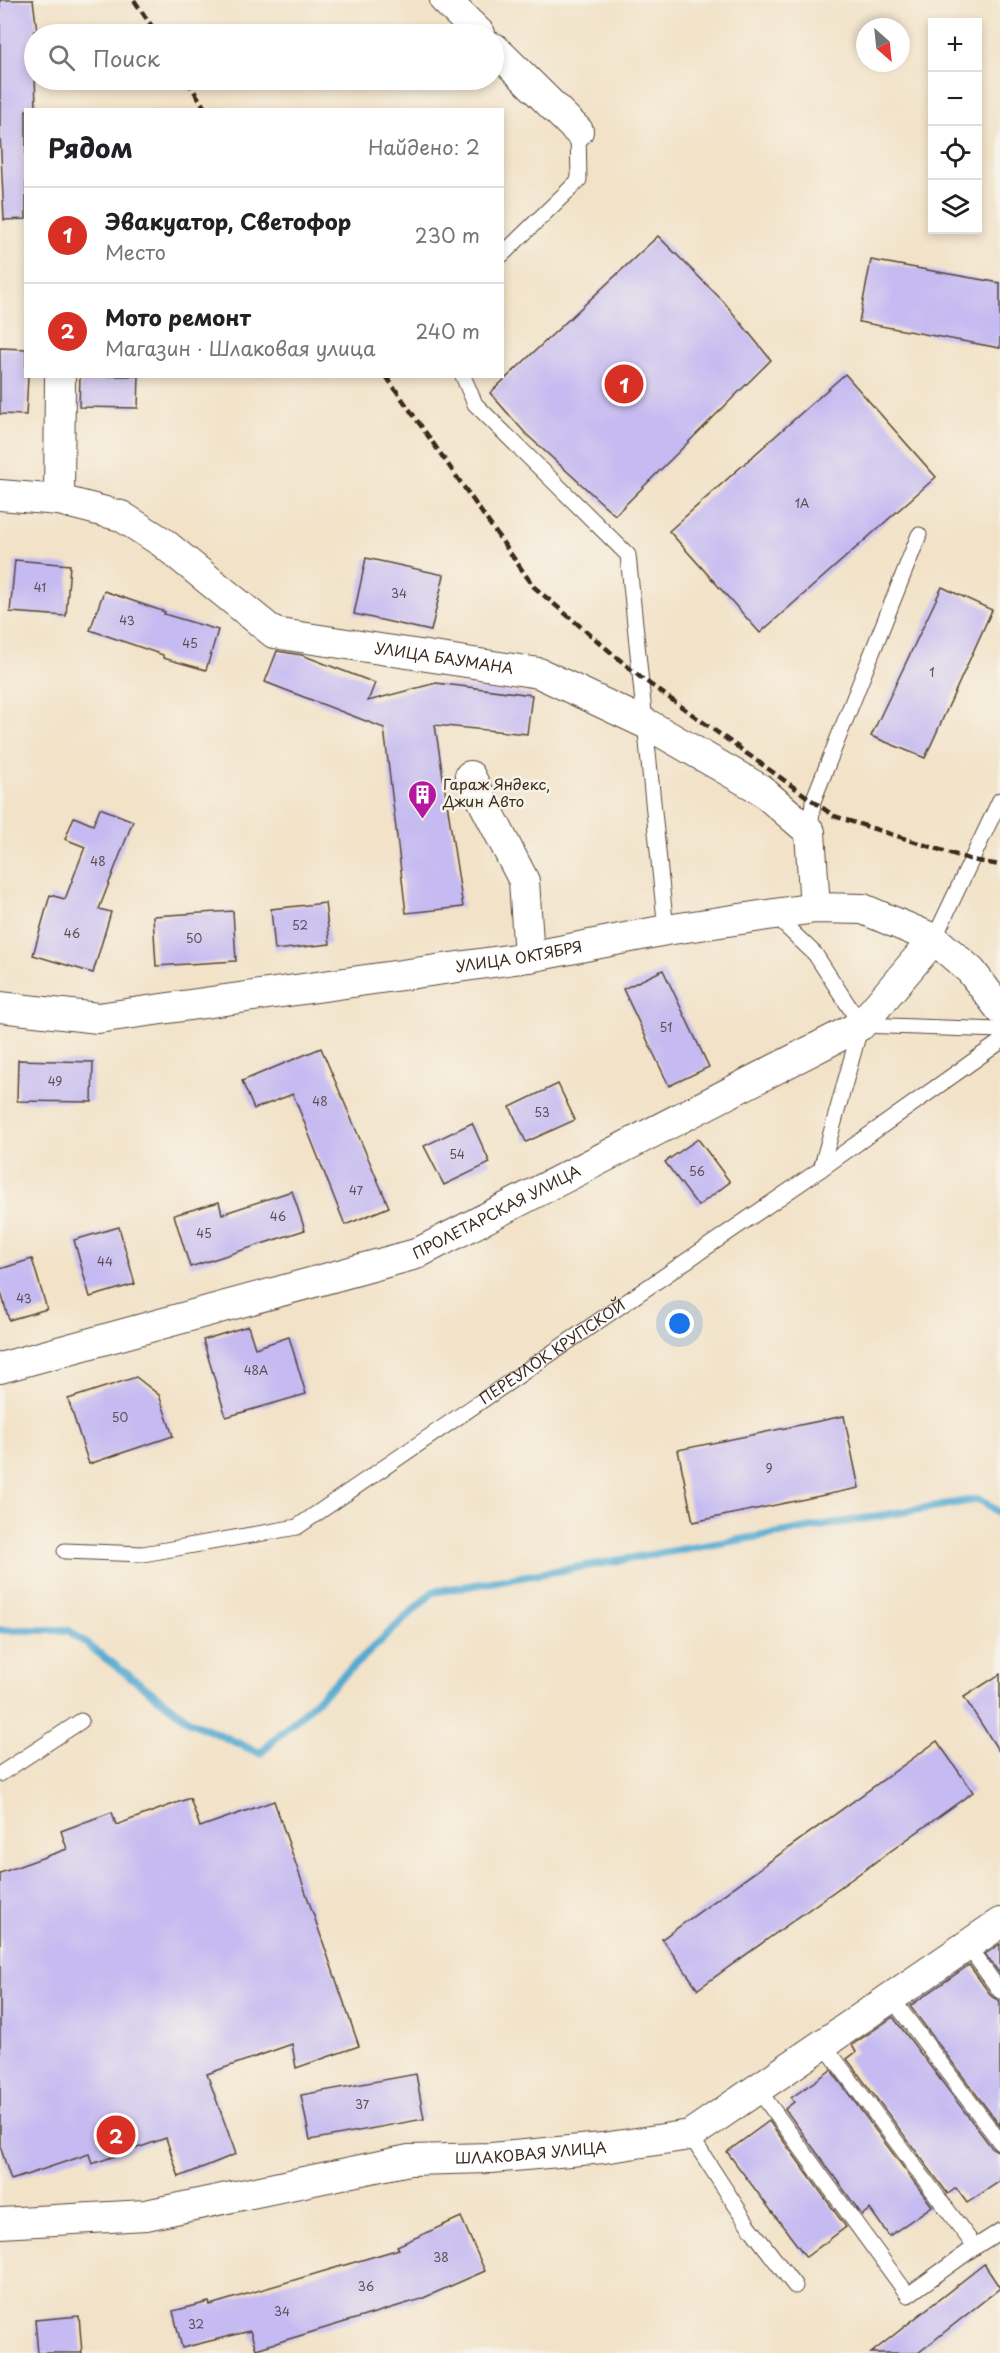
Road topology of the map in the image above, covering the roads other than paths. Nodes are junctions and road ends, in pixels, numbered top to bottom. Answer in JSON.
{"nodes":[{"id":1,"x":445,"y":0,"type":"edge"},
{"id":2,"x":470,"y":24,"type":"edge"},
{"id":3,"x":504,"y":58,"type":"edge"},
{"id":4,"x":578,"y":131,"type":"joint"},
{"id":5,"x":504,"y":253,"type":"edge"},
{"id":6,"x":60,"y":378,"type":"edge"},
{"id":7,"x":464,"y":378,"type":"edge"},
{"id":8,"x":0,"y":495,"type":"edge"},
{"id":9,"x":59,"y":500,"type":"junction"},
{"id":10,"x":919,"y":535,"type":"dead end"},
{"id":11,"x":647,"y":724,"type":"junction"},
{"id":12,"x":470,"y":776,"type":"dead end"},
{"id":13,"x":1000,"y":800,"type":"edge"},
{"id":14,"x":810,"y":832,"type":"junction"},
{"id":15,"x":815,"y":908,"type":"junction"},
{"id":16,"x":773,"y":914,"type":"junction"},
{"id":17,"x":666,"y":930,"type":"junction"},
{"id":18,"x":934,"y":939,"type":"junction"},
{"id":19,"x":529,"y":957,"type":"junction"},
{"id":20,"x":0,"y":1007,"type":"edge"},
{"id":21,"x":1000,"y":1009,"type":"edge"},
{"id":22,"x":861,"y":1025,"type":"junction"},
{"id":23,"x":1000,"y":1030,"type":"edge"},
{"id":24,"x":1000,"y":1042,"type":"edge"},
{"id":25,"x":821,"y":1169,"type":"junction"},
{"id":26,"x":0,"y":1368,"type":"edge"},
{"id":27,"x":65,"y":1551,"type":"dead end"},
{"id":28,"x":81,"y":1721,"type":"dead end"},
{"id":29,"x":0,"y":1774,"type":"edge"},
{"id":30,"x":1000,"y":1923,"type":"edge"},
{"id":31,"x":967,"y":1945,"type":"junction"},
{"id":32,"x":1000,"y":1991,"type":"edge"},
{"id":33,"x":890,"y":1996,"type":"junction"},
{"id":34,"x":822,"y":2042,"type":"junction"},
{"id":35,"x":757,"y":2088,"type":"junction"},
{"id":36,"x":690,"y":2135,"type":"junction"},
{"id":37,"x":1000,"y":2142,"type":"edge"},
{"id":38,"x":0,"y":2223,"type":"edge"},
{"id":39,"x":1000,"y":2231,"type":"edge"},
{"id":40,"x":975,"y":2247,"type":"junction"},
{"id":41,"x":795,"y":2286,"type":"dead end"}],
"edges":[{"from":1,"to":2,"type":"street"},
{"from":3,"to":4,"type":"street"},
{"from":4,"to":5,"type":"lane"},
{"from":6,"to":9,"type":"street"},
{"from":7,"to":11,"type":"lane"},
{"from":8,"to":9,"type":"street","name":"УЛИЦА БАУМАНА"},
{"from":9,"to":11,"type":"street","name":"УЛИЦА БАУМАНА"},
{"from":10,"to":14,"type":"lane"},
{"from":11,"to":14,"type":"street","name":"УЛИЦА БАУМАНА"},
{"from":11,"to":17,"type":"lane"},
{"from":12,"to":19,"type":"street"},
{"from":13,"to":18,"type":"lane"},
{"from":14,"to":15,"type":"street"},
{"from":15,"to":16,"type":"street","name":"УЛИЦА ОКТЯБРЯ"},
{"from":15,"to":18,"type":"street","name":"УЛИЦА ОКТЯБРЯ"},
{"from":16,"to":17,"type":"street","name":"УЛИЦА ОКТЯБРЯ"},
{"from":16,"to":22,"type":"lane"},
{"from":17,"to":19,"type":"street","name":"УЛИЦА ОКТЯБРЯ"},
{"from":18,"to":21,"type":"street","name":"УЛИЦА ОКТЯБРЯ"},
{"from":18,"to":22,"type":"street","name":"ПРОЛЕТАРСКАЯ УЛИЦА"},
{"from":19,"to":20,"type":"street","name":"УЛИЦА ОКТЯБРЯ"},
{"from":22,"to":23,"type":"lane"},
{"from":22,"to":25,"type":"lane"},
{"from":22,"to":26,"type":"street","name":"ПРОЛЕТАРСКАЯ УЛИЦА"},
{"from":24,"to":25,"type":"lane","name":"ПЕРЕУЛОК КРУПСКОЙ"},
{"from":25,"to":27,"type":"lane","name":"ПЕРЕУЛОК КРУПСКОЙ"},
{"from":28,"to":29,"type":"lane"},
{"from":30,"to":31,"type":"street","name":"ШЛАКОВАЯ УЛИЦА"},
{"from":31,"to":32,"type":"lane"},
{"from":31,"to":33,"type":"street","name":"ШЛАКОВАЯ УЛИЦА"},
{"from":33,"to":34,"type":"street","name":"ШЛАКОВАЯ УЛИЦА"},
{"from":33,"to":37,"type":"lane"},
{"from":34,"to":35,"type":"street","name":"ШЛАКОВАЯ УЛИЦА"},
{"from":34,"to":40,"type":"lane"},
{"from":35,"to":36,"type":"street","name":"ШЛАКОВАЯ УЛИЦА"},
{"from":35,"to":40,"type":"lane"},
{"from":36,"to":38,"type":"street","name":"ШЛАКОВАЯ УЛИЦА"},
{"from":36,"to":41,"type":"lane"},
{"from":39,"to":40,"type":"lane"}]}
